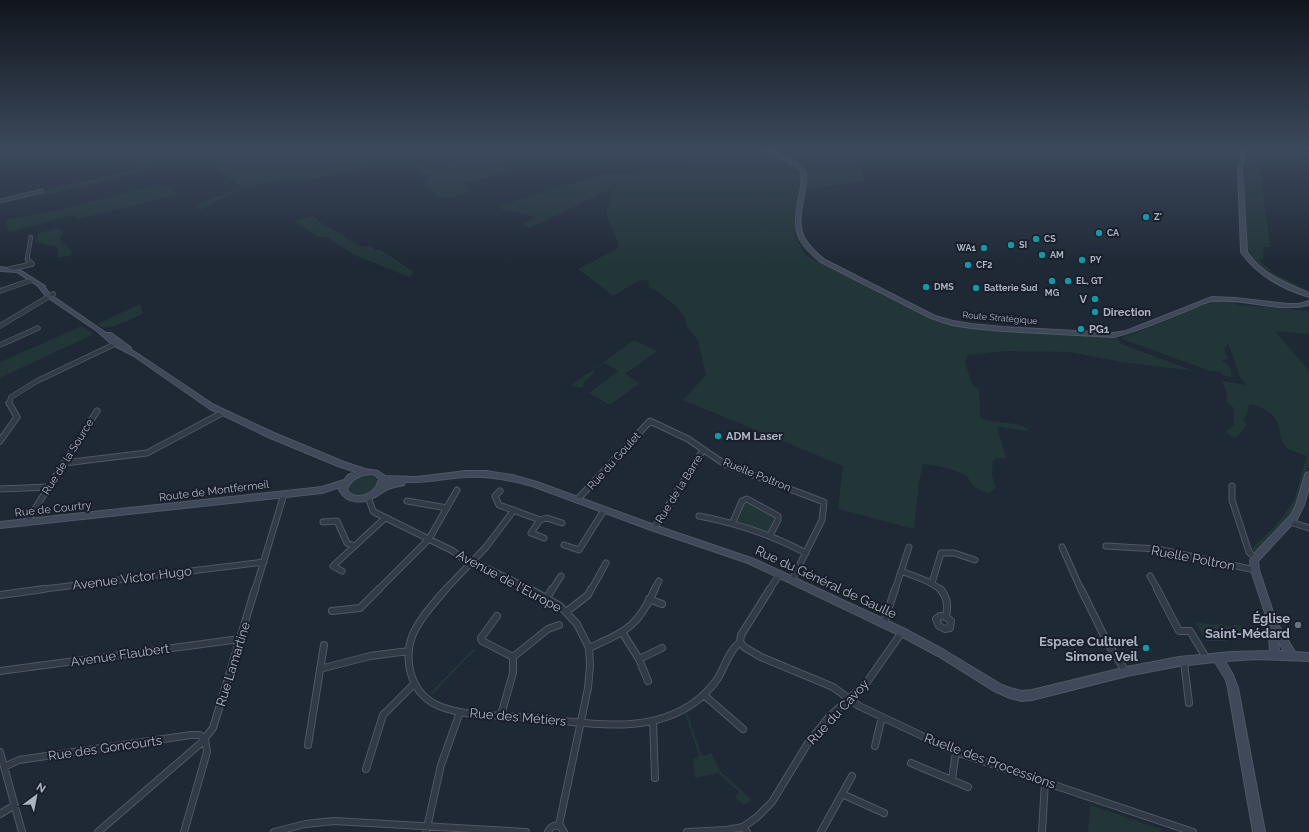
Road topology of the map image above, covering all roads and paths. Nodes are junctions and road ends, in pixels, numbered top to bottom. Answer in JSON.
{"nodes":[{"id":1,"x":802,"y":189,"type":"edge"},
{"id":2,"x":1241,"y":189,"type":"edge"},
{"id":3,"x":42,"y":191,"type":"dead end"},
{"id":4,"x":0,"y":201,"type":"edge"},
{"id":5,"x":31,"y":237,"type":"dead end"},
{"id":6,"x":0,"y":269,"type":"edge"},
{"id":7,"x":10,"y":269,"type":"junction"},
{"id":8,"x":32,"y":280,"type":"junction"},
{"id":9,"x":0,"y":291,"type":"edge"},
{"id":10,"x":1306,"y":294,"type":"edge"},
{"id":11,"x":51,"y":295,"type":"junction"},
{"id":12,"x":1309,"y":301,"type":"edge"},
{"id":13,"x":1301,"y":305,"type":"junction"},
{"id":14,"x":1309,"y":307,"type":"edge"},
{"id":15,"x":0,"y":326,"type":"edge"},
{"id":16,"x":38,"y":328,"type":"dead end"},
{"id":17,"x":0,"y":337,"type":"edge"},
{"id":18,"x":118,"y":343,"type":"junction"},
{"id":19,"x":2,"y":344,"type":"edge"},
{"id":20,"x":97,"y":411,"type":"dead end"},
{"id":21,"x":220,"y":415,"type":"junction"},
{"id":22,"x":650,"y":421,"type":"joint"},
{"id":23,"x":0,"y":441,"type":"edge"},
{"id":24,"x":703,"y":450,"type":"junction"},
{"id":25,"x":64,"y":463,"type":"junction"},
{"id":26,"x":341,"y":464,"type":"junction"},
{"id":27,"x":365,"y":472,"type":"junction"},
{"id":28,"x":1309,"y":475,"type":"edge"},
{"id":29,"x":382,"y":479,"type":"junction"},
{"id":30,"x":417,"y":480,"type":"junction"},
{"id":31,"x":347,"y":481,"type":"junction"},
{"id":32,"x":49,"y":486,"type":"junction"},
{"id":33,"x":1232,"y":486,"type":"dead end"},
{"id":34,"x":0,"y":489,"type":"edge"},
{"id":35,"x":322,"y":490,"type":"junction"},
{"id":36,"x":457,"y":490,"type":"dead end"},
{"id":37,"x":377,"y":491,"type":"junction"},
{"id":38,"x":500,"y":491,"type":"dead end"},
{"id":39,"x":344,"y":493,"type":"junction"},
{"id":40,"x":284,"y":494,"type":"junction"},
{"id":41,"x":368,"y":497,"type":"junction"},
{"id":42,"x":577,"y":500,"type":"junction"},
{"id":43,"x":408,"y":501,"type":"dead end"},
{"id":44,"x":447,"y":508,"type":"junction"},
{"id":45,"x":514,"y":510,"type":"junction"},
{"id":46,"x":604,"y":510,"type":"junction"},
{"id":47,"x":109,"y":514,"type":"joint"},
{"id":48,"x":699,"y":516,"type":"dead end"},
{"id":49,"x":385,"y":518,"type":"junction"},
{"id":50,"x":540,"y":520,"type":"junction"},
{"id":51,"x":323,"y":522,"type":"dead end"},
{"id":52,"x":733,"y":522,"type":"junction"},
{"id":53,"x":1290,"y":522,"type":"junction"},
{"id":54,"x":26,"y":523,"type":"junction"},
{"id":55,"x":562,"y":523,"type":"dead end"},
{"id":56,"x":0,"y":526,"type":"edge"},
{"id":57,"x":654,"y":528,"type":"junction"},
{"id":58,"x":1309,"y":528,"type":"edge"},
{"id":59,"x":770,"y":535,"type":"junction"},
{"id":60,"x":544,"y":538,"type":"dead end"},
{"id":61,"x":429,"y":539,"type":"junction"},
{"id":62,"x":564,"y":545,"type":"dead end"},
{"id":63,"x":354,"y":546,"type":"junction"},
{"id":64,"x":1106,"y":546,"type":"dead end"},
{"id":65,"x":910,"y":547,"type":"dead end"},
{"id":66,"x":1062,"y":547,"type":"dead end"},
{"id":67,"x":806,"y":553,"type":"junction"},
{"id":68,"x":1255,"y":558,"type":"junction"},
{"id":69,"x":975,"y":560,"type":"dead end"},
{"id":70,"x":264,"y":562,"type":"junction"},
{"id":71,"x":472,"y":562,"type":"junction"},
{"id":72,"x":606,"y":563,"type":"dead end"},
{"id":73,"x":1255,"y":570,"type":"junction"},
{"id":74,"x":342,"y":571,"type":"dead end"},
{"id":75,"x":901,"y":571,"type":"junction"},
{"id":76,"x":780,"y":574,"type":"junction"},
{"id":77,"x":561,"y":576,"type":"dead end"},
{"id":78,"x":1150,"y":576,"type":"dead end"},
{"id":79,"x":792,"y":580,"type":"junction"},
{"id":80,"x":659,"y":581,"type":"dead end"},
{"id":81,"x":932,"y":583,"type":"junction"},
{"id":82,"x":0,"y":595,"type":"edge"},
{"id":83,"x":547,"y":598,"type":"junction"},
{"id":84,"x":649,"y":599,"type":"junction"},
{"id":85,"x":662,"y":604,"type":"dead end"},
{"id":86,"x":332,"y":611,"type":"dead end"},
{"id":87,"x":566,"y":612,"type":"junction"},
{"id":88,"x":497,"y":616,"type":"dead end"},
{"id":89,"x":946,"y":617,"type":"dead end"},
{"id":90,"x":1272,"y":622,"type":"junction"},
{"id":91,"x":884,"y":623,"type":"junction"},
{"id":92,"x":559,"y":625,"type":"dead end"},
{"id":93,"x":622,"y":632,"type":"junction"},
{"id":94,"x":902,"y":632,"type":"junction"},
{"id":95,"x":240,"y":639,"type":"junction"},
{"id":96,"x":740,"y":642,"type":"junction"},
{"id":97,"x":324,"y":645,"type":"dead end"},
{"id":98,"x":589,"y":648,"type":"junction"},
{"id":99,"x":662,"y":648,"type":"dead end"},
{"id":100,"x":409,"y":651,"type":"junction"},
{"id":101,"x":1275,"y":655,"type":"junction"},
{"id":102,"x":1292,"y":655,"type":"junction"},
{"id":103,"x":513,"y":657,"type":"junction"},
{"id":104,"x":1309,"y":657,"type":"edge"},
{"id":105,"x":1213,"y":658,"type":"junction"},
{"id":106,"x":639,"y":659,"type":"junction"},
{"id":107,"x":1184,"y":662,"type":"junction"},
{"id":108,"x":320,"y":670,"type":"junction"},
{"id":109,"x":0,"y":671,"type":"edge"},
{"id":110,"x":1126,"y":672,"type":"junction"},
{"id":111,"x":648,"y":681,"type":"dead end"},
{"id":112,"x":414,"y":684,"type":"junction"},
{"id":113,"x":704,"y":695,"type":"junction"},
{"id":114,"x":849,"y":699,"type":"junction"},
{"id":115,"x":1189,"y":703,"type":"dead end"},
{"id":116,"x":460,"y":712,"type":"junction"},
{"id":117,"x":502,"y":715,"type":"junction"},
{"id":118,"x":882,"y":717,"type":"junction"},
{"id":119,"x":653,"y":721,"type":"junction"},
{"id":120,"x":581,"y":722,"type":"junction"},
{"id":121,"x":743,"y":728,"type":"dead end"},
{"id":122,"x":205,"y":739,"type":"junction"},
{"id":123,"x":308,"y":744,"type":"dead end"},
{"id":124,"x":875,"y":746,"type":"dead end"},
{"id":125,"x":0,"y":752,"type":"edge"},
{"id":126,"x":956,"y":752,"type":"junction"},
{"id":127,"x":911,"y":763,"type":"dead end"},
{"id":128,"x":4,"y":767,"type":"junction"},
{"id":129,"x":366,"y":768,"type":"dead end"},
{"id":130,"x":852,"y":776,"type":"dead end"},
{"id":131,"x":655,"y":778,"type":"dead end"},
{"id":132,"x":952,"y":779,"type":"junction"},
{"id":133,"x":1045,"y":782,"type":"junction"},
{"id":134,"x":968,"y":787,"type":"dead end"},
{"id":135,"x":842,"y":794,"type":"junction"},
{"id":136,"x":15,"y":806,"type":"junction"},
{"id":137,"x":884,"y":813,"type":"dead end"},
{"id":138,"x":0,"y":814,"type":"edge"},
{"id":139,"x":559,"y":825,"type":"junction"},
{"id":140,"x":426,"y":829,"type":"edge"},
{"id":141,"x":745,"y":829,"type":"edge"},
{"id":142,"x":22,"y":832,"type":"edge"},
{"id":143,"x":98,"y":832,"type":"edge"},
{"id":144,"x":184,"y":832,"type":"edge"},
{"id":145,"x":274,"y":832,"type":"edge"},
{"id":146,"x":526,"y":832,"type":"edge"},
{"id":147,"x":548,"y":832,"type":"edge"},
{"id":148,"x":564,"y":832,"type":"edge"},
{"id":149,"x":687,"y":832,"type":"edge"},
{"id":150,"x":821,"y":832,"type":"edge"},
{"id":151,"x":1042,"y":832,"type":"edge"},
{"id":152,"x":1193,"y":832,"type":"edge"},
{"id":153,"x":1259,"y":832,"type":"edge"}],
"edges":[{"from":1,"to":13,"type":"street","name":"Route Stratégique"},
{"from":2,"to":10,"type":"street"},
{"from":3,"to":4,"type":"street"},
{"from":5,"to":7,"type":"street"},
{"from":6,"to":7,"type":"street"},
{"from":7,"to":8,"type":"street"},
{"from":8,"to":9,"type":"street"},
{"from":8,"to":11,"type":"street"},
{"from":10,"to":13,"type":"street"},
{"from":11,"to":15,"type":"street"},
{"from":11,"to":18,"type":"street"},
{"from":12,"to":13,"type":"street","name":"Route Stratégique"},
{"from":13,"to":14,"type":"street"},
{"from":16,"to":19,"type":"street"},
{"from":17,"to":19,"type":"street"},
{"from":18,"to":21,"type":"street"},
{"from":18,"to":23,"type":"street"},
{"from":20,"to":25,"type":"street","name":"Rue de la Source"},
{"from":21,"to":25,"type":"street"},
{"from":21,"to":26,"type":"street"},
{"from":22,"to":24,"type":"street","name":"Ruelle Poltron"},
{"from":22,"to":42,"type":"street","name":"Rue du Goulet"},
{"from":24,"to":57,"type":"street","name":"Rue de la Barre"},
{"from":24,"to":67,"type":"street","name":"Ruelle Poltron"},
{"from":25,"to":32,"type":"street","name":"Rue de la Source"},
{"from":26,"to":27,"type":"street"},
{"from":26,"to":31,"type":"street"},
{"from":27,"to":29,"type":"street"},
{"from":27,"to":31,"type":"street"},
{"from":28,"to":53,"type":"street"},
{"from":29,"to":30,"type":"street","name":"Rue du Général de Gaulle"},
{"from":29,"to":37,"type":"street"},
{"from":30,"to":37,"type":"street","name":"Rue du Général de Gaulle"},
{"from":30,"to":42,"type":"street","name":"Rue du Général de Gaulle"},
{"from":31,"to":35,"type":"street","name":"Route de Montfermeil"},
{"from":31,"to":39,"type":"street"},
{"from":32,"to":34,"type":"street"},
{"from":32,"to":54,"type":"street","name":"Rue de la Source"},
{"from":33,"to":68,"type":"street"},
{"from":35,"to":39,"type":"street","name":"Route de Montfermeil"},
{"from":35,"to":40,"type":"street","name":"Route de Montfermeil"},
{"from":36,"to":44,"type":"street"},
{"from":37,"to":41,"type":"street"},
{"from":38,"to":45,"type":"street"},
{"from":39,"to":41,"type":"street"},
{"from":40,"to":47,"type":"street","name":"Route de Montfermeil"},
{"from":40,"to":70,"type":"street","name":"Rue Lamartine"},
{"from":41,"to":49,"type":"street","name":"Avenue de l'Europe"},
{"from":42,"to":46,"type":"street","name":"Rue du Général de Gaulle"},
{"from":43,"to":44,"type":"street"},
{"from":44,"to":61,"type":"street"},
{"from":45,"to":50,"type":"street"},
{"from":45,"to":71,"type":"street","name":"Rue des Métiers"},
{"from":46,"to":57,"type":"street","name":"Rue du Général de Gaulle"},
{"from":46,"to":62,"type":"street"},
{"from":47,"to":54,"type":"street","name":"Rue de Courtry"},
{"from":48,"to":52,"type":"street"},
{"from":49,"to":61,"type":"street","name":"Avenue de l'Europe"},
{"from":49,"to":63,"type":"street"},
{"from":50,"to":55,"type":"street"},
{"from":50,"to":60,"type":"street"},
{"from":51,"to":63,"type":"street"},
{"from":52,"to":59,"type":"street"},
{"from":52,"to":59,"type":"street"},
{"from":53,"to":58,"type":"street"},
{"from":53,"to":68,"type":"street"},
{"from":54,"to":56,"type":"street","name":"Rue de Courtry"},
{"from":57,"to":76,"type":"street","name":"Rue du Général de Gaulle"},
{"from":59,"to":67,"type":"street"},
{"from":61,"to":71,"type":"street","name":"Avenue de l'Europe"},
{"from":61,"to":86,"type":"street"},
{"from":63,"to":74,"type":"street"},
{"from":64,"to":73,"type":"street","name":"Ruelle Poltron"},
{"from":65,"to":75,"type":"street"},
{"from":66,"to":110,"type":"street"},
{"from":67,"to":79,"type":"street"},
{"from":68,"to":73,"type":"street"},
{"from":69,"to":81,"type":"street"},
{"from":70,"to":82,"type":"street","name":"Avenue Victor Hugo"},
{"from":70,"to":95,"type":"street","name":"Rue Lamartine"},
{"from":71,"to":83,"type":"street","name":"Avenue de l'Europe"},
{"from":71,"to":100,"type":"street","name":"Rue des Métiers"},
{"from":72,"to":87,"type":"street"},
{"from":73,"to":90,"type":"street"},
{"from":75,"to":81,"type":"street"},
{"from":75,"to":91,"type":"street"},
{"from":76,"to":79,"type":"street","name":"Rue du Général de Gaulle"},
{"from":76,"to":96,"type":"street"},
{"from":77,"to":83,"type":"street"},
{"from":78,"to":105,"type":"street"},
{"from":79,"to":91,"type":"street","name":"Rue du Général de Gaulle"},
{"from":80,"to":84,"type":"street"},
{"from":81,"to":89,"type":"street"},
{"from":83,"to":87,"type":"street","name":"Avenue de l'Europe"},
{"from":84,"to":85,"type":"street"},
{"from":84,"to":93,"type":"street"},
{"from":87,"to":98,"type":"street","name":"Avenue de l'Europe"},
{"from":88,"to":103,"type":"street"},
{"from":90,"to":101,"type":"street"},
{"from":90,"to":102,"type":"street"},
{"from":91,"to":94,"type":"street","name":"Rue du Général de Gaulle"},
{"from":92,"to":103,"type":"street"},
{"from":93,"to":98,"type":"street"},
{"from":93,"to":106,"type":"street"},
{"from":94,"to":110,"type":"street","name":"Rue du Général de Gaulle"},
{"from":94,"to":114,"type":"street","name":"Rue du Cavoy"},
{"from":95,"to":109,"type":"street","name":"Avenue Flaubert"},
{"from":95,"to":122,"type":"street","name":"Rue Lamartine"},
{"from":96,"to":113,"type":"street","name":"Rue des Métiers"},
{"from":96,"to":114,"type":"street","name":"Ruelle des Processions"},
{"from":97,"to":108,"type":"street"},
{"from":98,"to":120,"type":"street","name":"Avenue de l'Europe"},
{"from":99,"to":106,"type":"street"},
{"from":100,"to":108,"type":"street"},
{"from":100,"to":112,"type":"street","name":"Rue des Métiers"},
{"from":101,"to":102,"type":"street","name":"Rue du Général de Gaulle"},
{"from":101,"to":105,"type":"street","name":"Rue du Général de Gaulle"},
{"from":102,"to":104,"type":"street","name":"Rue du Général de Gaulle"},
{"from":103,"to":117,"type":"street"},
{"from":105,"to":107,"type":"street","name":"Rue du Général de Gaulle"},
{"from":105,"to":153,"type":"street"},
{"from":106,"to":111,"type":"street"},
{"from":107,"to":110,"type":"street","name":"Rue du Général de Gaulle"},
{"from":107,"to":115,"type":"street"},
{"from":108,"to":123,"type":"street"},
{"from":112,"to":116,"type":"street","name":"Rue des Métiers"},
{"from":112,"to":129,"type":"street"},
{"from":113,"to":119,"type":"street","name":"Rue des Métiers"},
{"from":113,"to":121,"type":"street"},
{"from":114,"to":118,"type":"street","name":"Ruelle des Processions"},
{"from":114,"to":141,"type":"street","name":"Rue du Cavoy"},
{"from":116,"to":117,"type":"street","name":"Rue des Métiers"},
{"from":116,"to":140,"type":"street"},
{"from":117,"to":120,"type":"street","name":"Rue des Métiers"},
{"from":118,"to":124,"type":"street"},
{"from":118,"to":126,"type":"street","name":"Ruelle des Processions"},
{"from":119,"to":120,"type":"street","name":"Rue des Métiers"},
{"from":119,"to":131,"type":"street"},
{"from":120,"to":139,"type":"street","name":"Avenue de l'Europe"},
{"from":122,"to":128,"type":"street","name":"Rue des Goncourts"},
{"from":122,"to":143,"type":"street","name":"Rue Lamartine"},
{"from":122,"to":144,"type":"street"},
{"from":125,"to":128,"type":"street"},
{"from":126,"to":132,"type":"street"},
{"from":126,"to":133,"type":"street","name":"Ruelle des Processions"},
{"from":127,"to":132,"type":"street"},
{"from":128,"to":136,"type":"street"},
{"from":130,"to":135,"type":"street"},
{"from":132,"to":134,"type":"street"},
{"from":133,"to":151,"type":"street"},
{"from":133,"to":152,"type":"street","name":"Ruelle des Processions"},
{"from":135,"to":137,"type":"street"},
{"from":135,"to":150,"type":"street"},
{"from":136,"to":138,"type":"street"},
{"from":136,"to":142,"type":"street"},
{"from":139,"to":147,"type":"street"},
{"from":139,"to":148,"type":"street"},
{"from":140,"to":145,"type":"street"},
{"from":140,"to":146,"type":"street"},
{"from":141,"to":149,"type":"street"}]}
